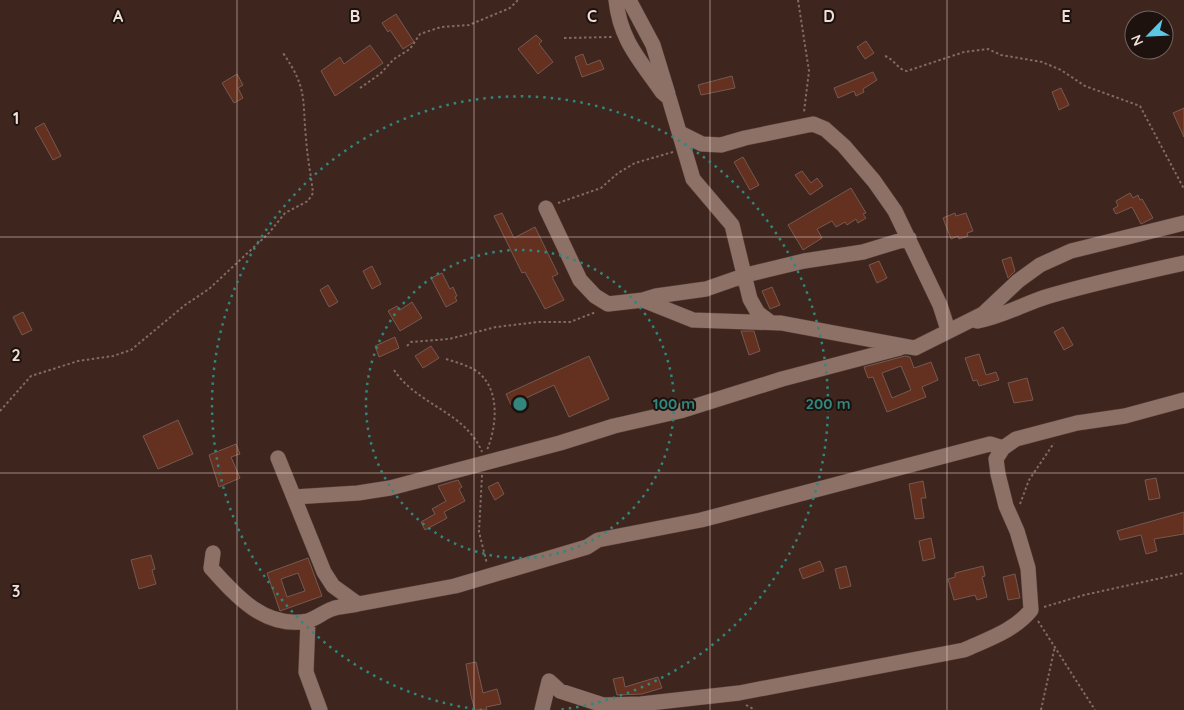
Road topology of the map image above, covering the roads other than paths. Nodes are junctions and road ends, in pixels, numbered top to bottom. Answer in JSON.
{"nodes":[{"id":1,"x":616,"y":0,"type":"edge"},
{"id":2,"x":629,"y":0,"type":"edge"},
{"id":3,"x":669,"y":98,"type":"junction"},
{"id":4,"x":680,"y":133,"type":"junction"},
{"id":5,"x":546,"y":208,"type":"road end"},
{"id":6,"x":1184,"y":223,"type":"edge"},
{"id":7,"x":909,"y":238,"type":"junction"},
{"id":8,"x":1184,"y":263,"type":"edge"},
{"id":9,"x":746,"y":275,"type":"junction"},
{"id":10,"x":643,"y":300,"type":"junction"},
{"id":11,"x":770,"y":322,"type":"junction"},
{"id":12,"x":965,"y":323,"type":"junction"},
{"id":13,"x":948,"y":330,"type":"junction"},
{"id":14,"x":904,"y":347,"type":"junction"},
{"id":15,"x":1184,"y":400,"type":"edge"},
{"id":16,"x":1003,"y":448,"type":"junction"},
{"id":17,"x":278,"y":458,"type":"dead end"},
{"id":18,"x":294,"y":497,"type":"junction"},
{"id":19,"x":213,"y":553,"type":"dead end"},
{"id":20,"x":358,"y":604,"type":"junction"},
{"id":21,"x":308,"y":621,"type":"junction"},
{"id":22,"x":641,"y":704,"type":"junction"},
{"id":23,"x":601,"y":707,"type":"edge"},
{"id":24,"x":320,"y":710,"type":"edge"},
{"id":25,"x":542,"y":710,"type":"edge"},
{"id":26,"x":627,"y":710,"type":"edge"}],
"edges":[{"from":1,"to":3,"type":"street"},
{"from":2,"to":3,"type":"street"},
{"from":3,"to":4,"type":"street"},
{"from":4,"to":7,"type":"street"},
{"from":4,"to":9,"type":"street"},
{"from":5,"to":10,"type":"street"},
{"from":6,"to":12,"type":"street"},
{"from":7,"to":9,"type":"street"},
{"from":7,"to":13,"type":"street"},
{"from":8,"to":12,"type":"street"},
{"from":9,"to":10,"type":"street"},
{"from":9,"to":11,"type":"street"},
{"from":10,"to":11,"type":"street"},
{"from":11,"to":14,"type":"street"},
{"from":12,"to":13,"type":"street"},
{"from":13,"to":14,"type":"street"},
{"from":14,"to":18,"type":"street"},
{"from":15,"to":16,"type":"street"},
{"from":16,"to":20,"type":"street"},
{"from":16,"to":22,"type":"street"},
{"from":17,"to":18,"type":"street"},
{"from":18,"to":20,"type":"street"},
{"from":19,"to":21,"type":"street"},
{"from":20,"to":21,"type":"street"},
{"from":21,"to":24,"type":"street"},
{"from":22,"to":23,"type":"street"},
{"from":22,"to":26,"type":"street"},
{"from":23,"to":25,"type":"street"}]}
